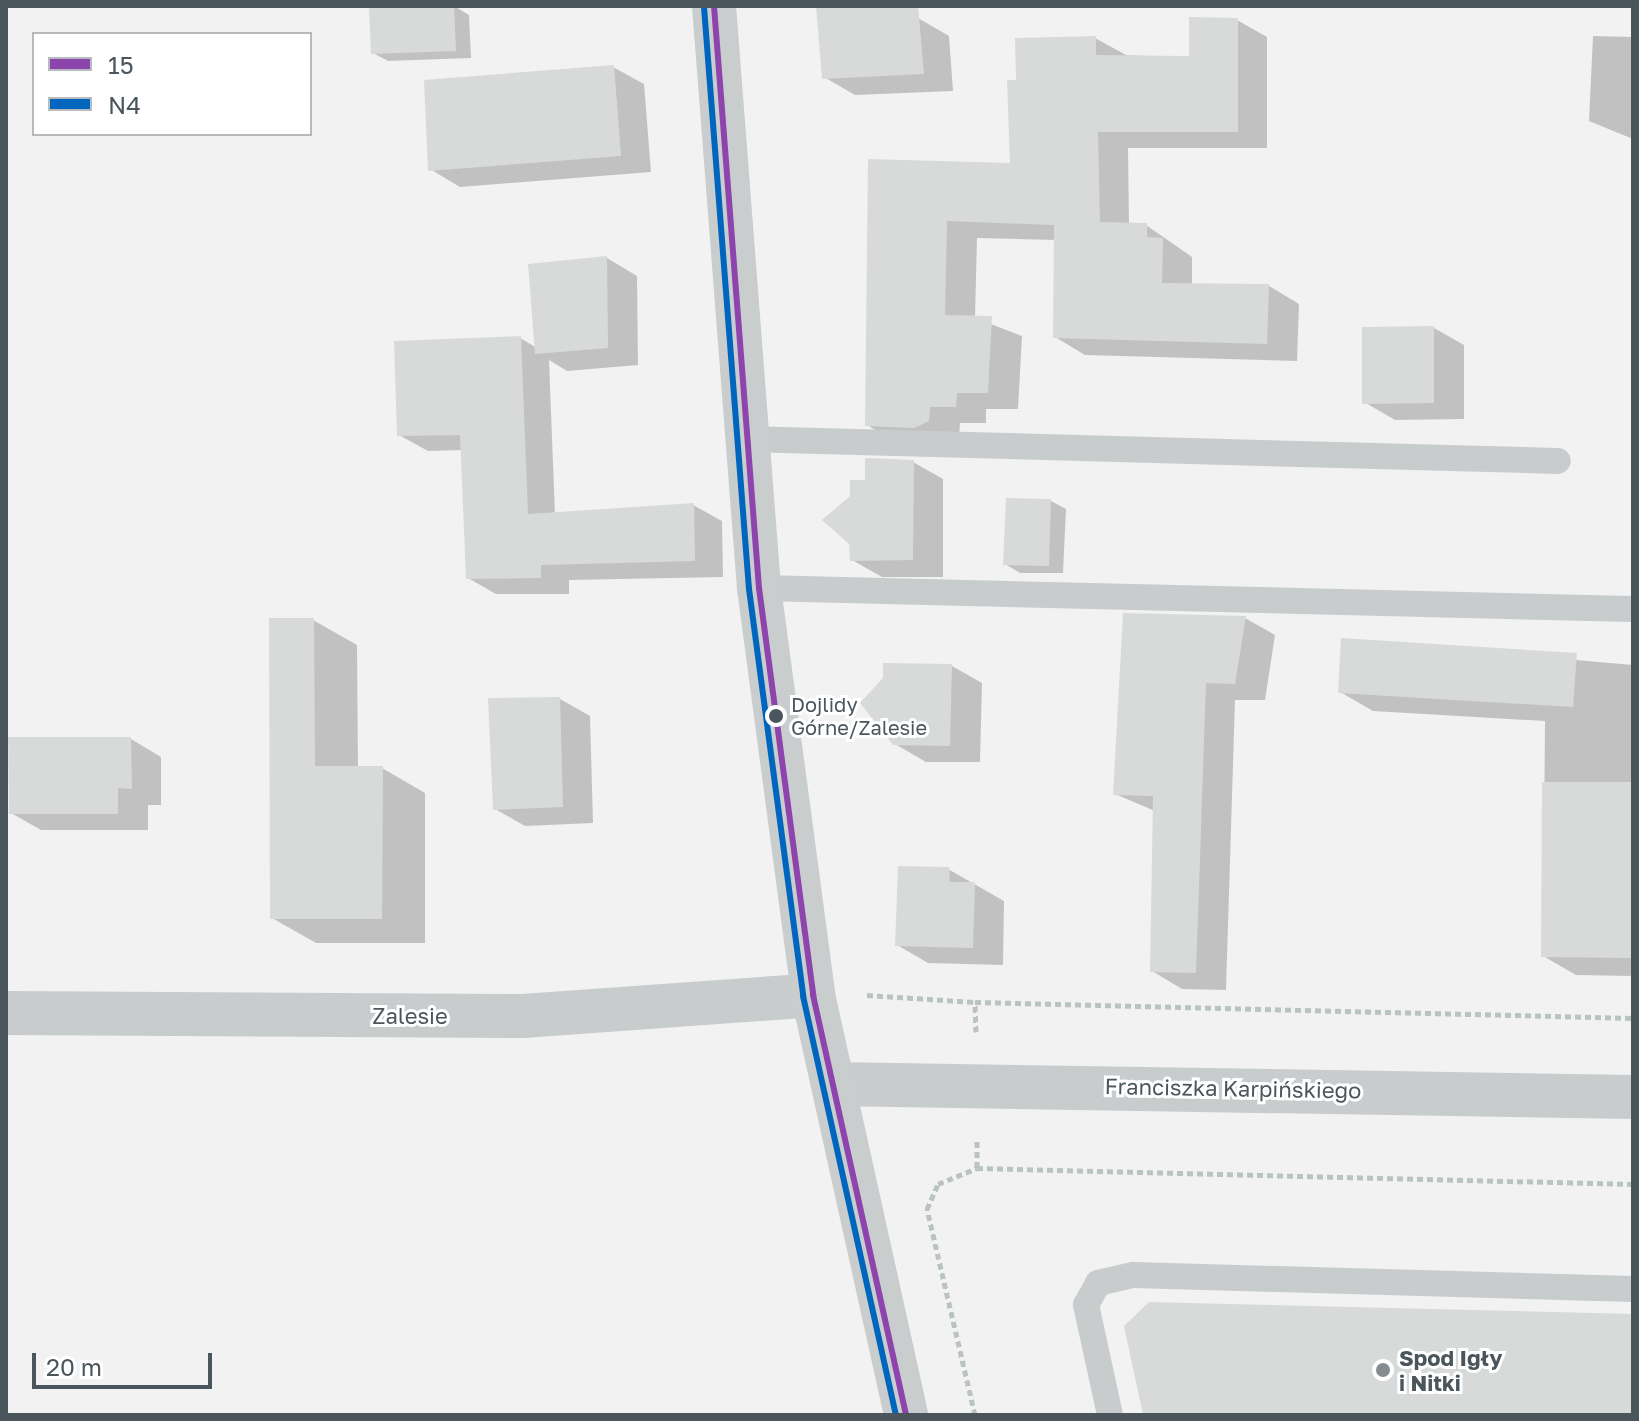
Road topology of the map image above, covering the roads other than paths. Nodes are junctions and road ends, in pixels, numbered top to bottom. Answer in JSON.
{"nodes":[{"id":1,"x":714,"y":6,"type":"edge"},
{"id":2,"x":747,"y":439,"type":"junction"},
{"id":3,"x":1558,"y":461,"type":"dead end"},
{"id":4,"x":759,"y":588,"type":"junction"},
{"id":5,"x":1633,"y":609,"type":"edge"},
{"id":6,"x":813,"y":995,"type":"junction"},
{"id":7,"x":6,"y":1013,"type":"edge"},
{"id":8,"x":833,"y":1084,"type":"junction"},
{"id":9,"x":1633,"y":1097,"type":"edge"},
{"id":10,"x":1633,"y":1289,"type":"edge"},
{"id":11,"x":906,"y":1415,"type":"edge"},
{"id":12,"x":1110,"y":1415,"type":"edge"}],
"edges":[{"from":1,"to":2,"type":"street"},
{"from":2,"to":3,"type":"lane"},
{"from":2,"to":4,"type":"street"},
{"from":4,"to":5,"type":"lane"},
{"from":4,"to":6,"type":"street"},
{"from":6,"to":7,"type":"street","name":"Zalesie"},
{"from":6,"to":8,"type":"street"},
{"from":8,"to":9,"type":"street","name":"Franciszka Karpińskiego"},
{"from":8,"to":11,"type":"street"},
{"from":10,"to":12,"type":"lane"}]}
